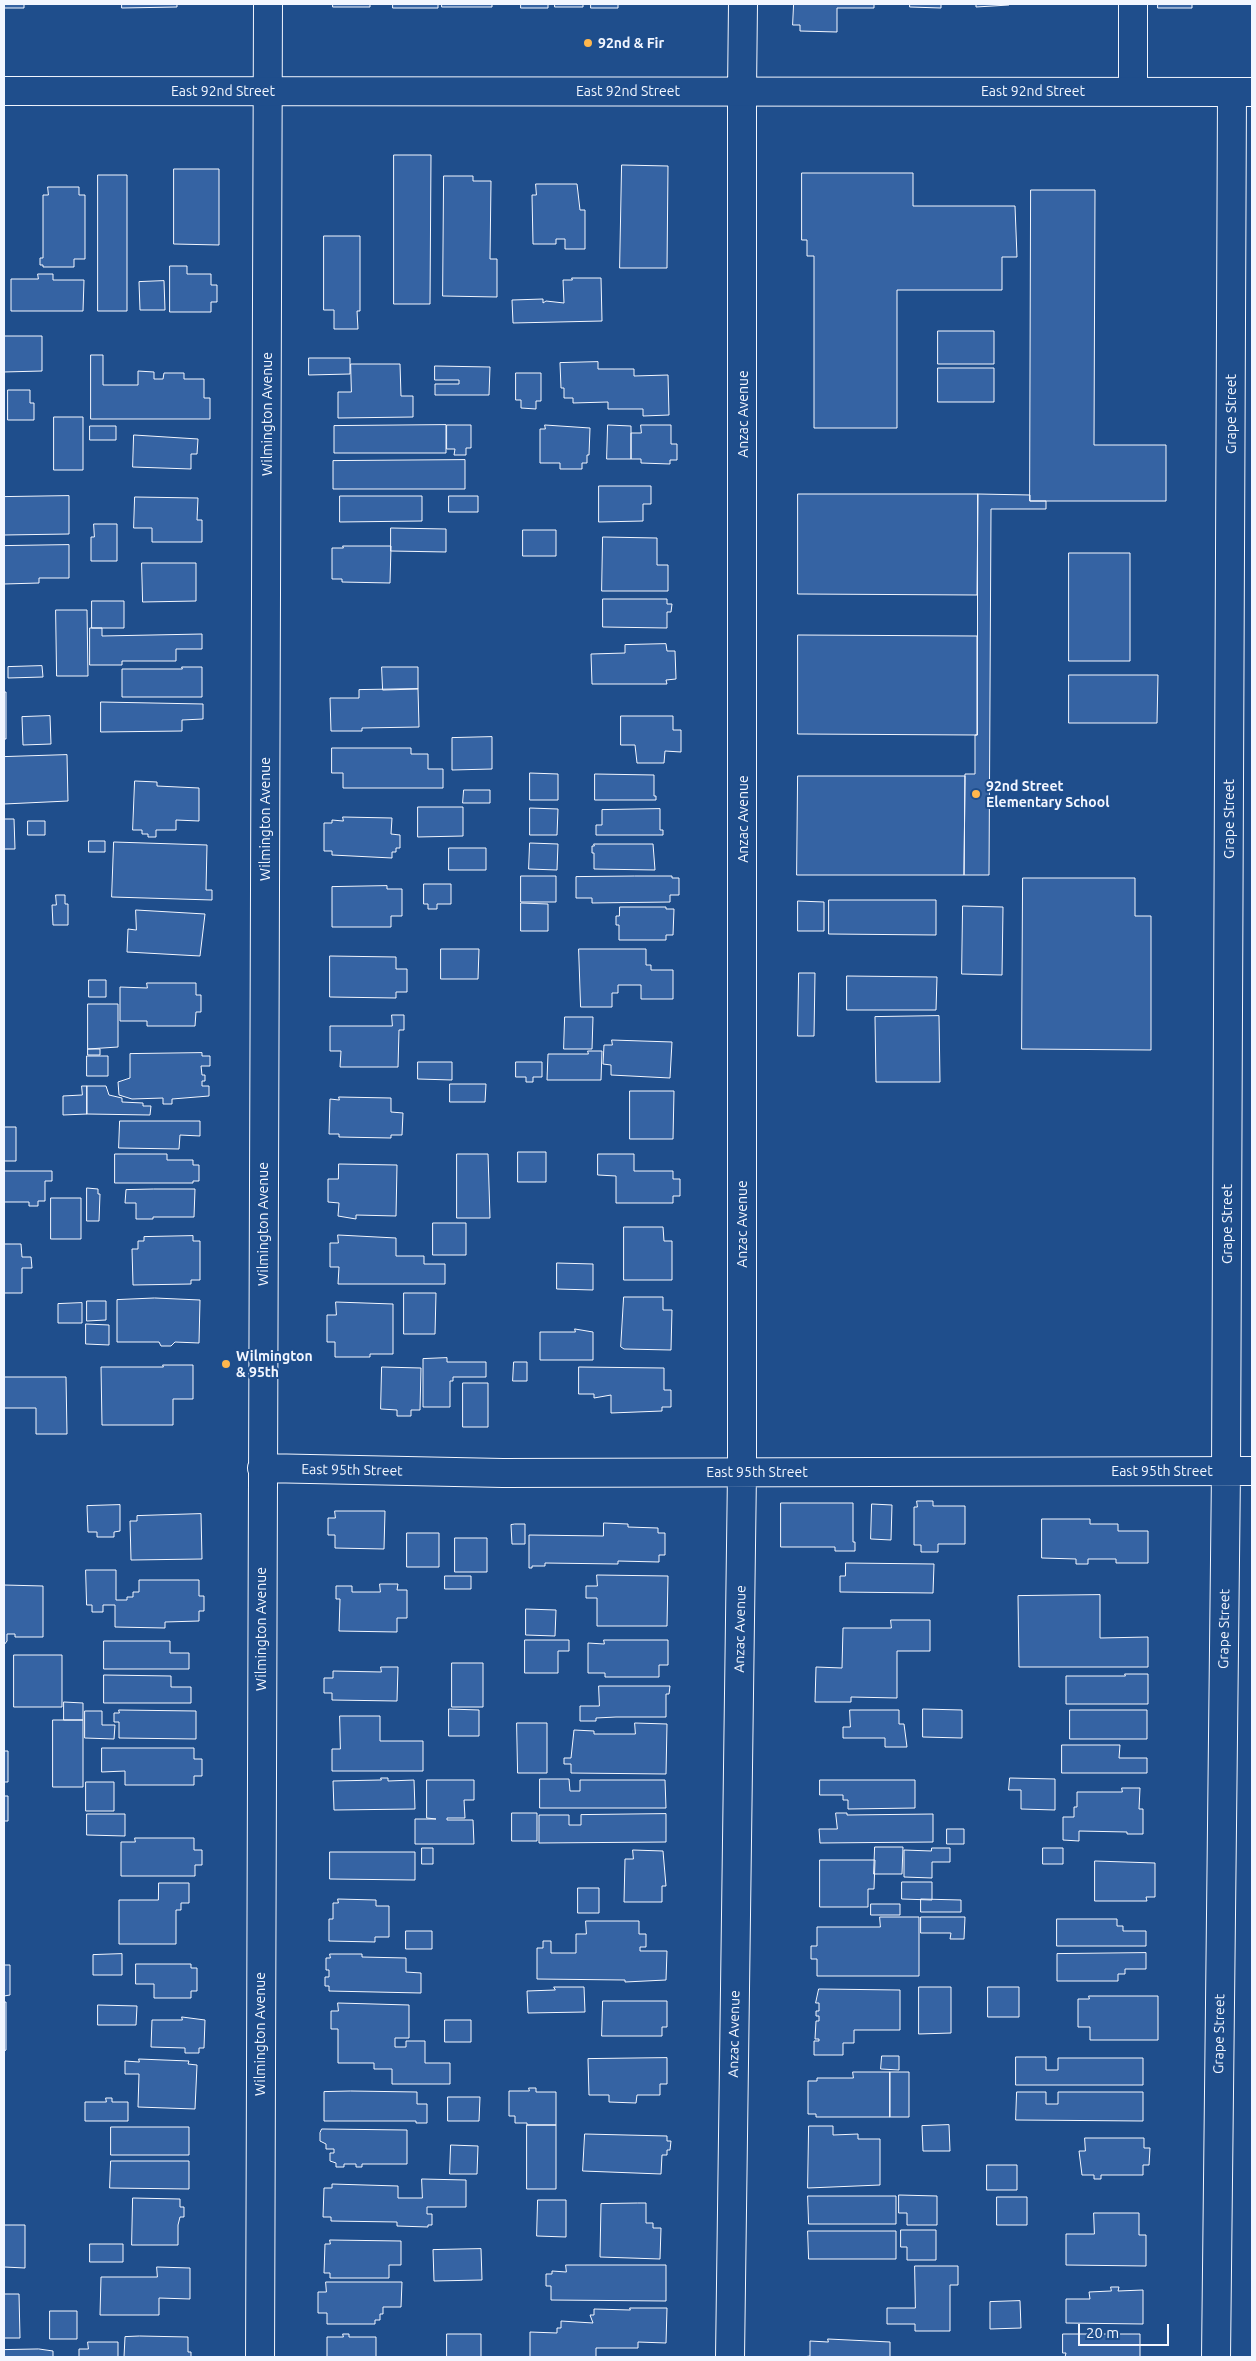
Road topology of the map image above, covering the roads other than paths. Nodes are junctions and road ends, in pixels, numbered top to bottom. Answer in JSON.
{"nodes":[{"id":1,"x":268,"y":4,"type":"edge"},
{"id":2,"x":743,"y":4,"type":"edge"},
{"id":3,"x":1133,"y":4,"type":"edge"},
{"id":4,"x":4,"y":91,"type":"edge"},
{"id":5,"x":267,"y":91,"type":"junction"},
{"id":6,"x":742,"y":91,"type":"junction"},
{"id":7,"x":1132,"y":91,"type":"junction"},
{"id":8,"x":1242,"y":92,"type":"edge"},
{"id":9,"x":262,"y":1468,"type":"junction"},
{"id":10,"x":1226,"y":1471,"type":"junction"},
{"id":11,"x":1252,"y":1471,"type":"edge"},
{"id":12,"x":742,"y":1472,"type":"junction"},
{"id":13,"x":260,"y":2357,"type":"edge"},
{"id":14,"x":730,"y":2357,"type":"edge"},
{"id":15,"x":1216,"y":2357,"type":"edge"}],
"edges":[{"from":1,"to":5,"type":"street","name":"Wilmington Avenue"},
{"from":2,"to":6,"type":"street","name":"Anzac Avenue"},
{"from":3,"to":7,"type":"street"},
{"from":4,"to":5,"type":"street","name":"East 92nd Street"},
{"from":5,"to":6,"type":"street","name":"East 92nd Street"},
{"from":5,"to":9,"type":"street","name":"Wilmington Avenue"},
{"from":6,"to":7,"type":"street","name":"East 92nd Street"},
{"from":6,"to":12,"type":"street","name":"Anzac Avenue"},
{"from":7,"to":8,"type":"street","name":"East 92nd Street"},
{"from":8,"to":10,"type":"street","name":"Grape Street"},
{"from":9,"to":12,"type":"street","name":"East 95th Street"},
{"from":9,"to":13,"type":"street","name":"Wilmington Avenue"},
{"from":10,"to":11,"type":"street","name":"East 95th Street"},
{"from":10,"to":12,"type":"street","name":"East 95th Street"},
{"from":10,"to":15,"type":"street","name":"Grape Street"},
{"from":12,"to":14,"type":"street","name":"Anzac Avenue"}]}
